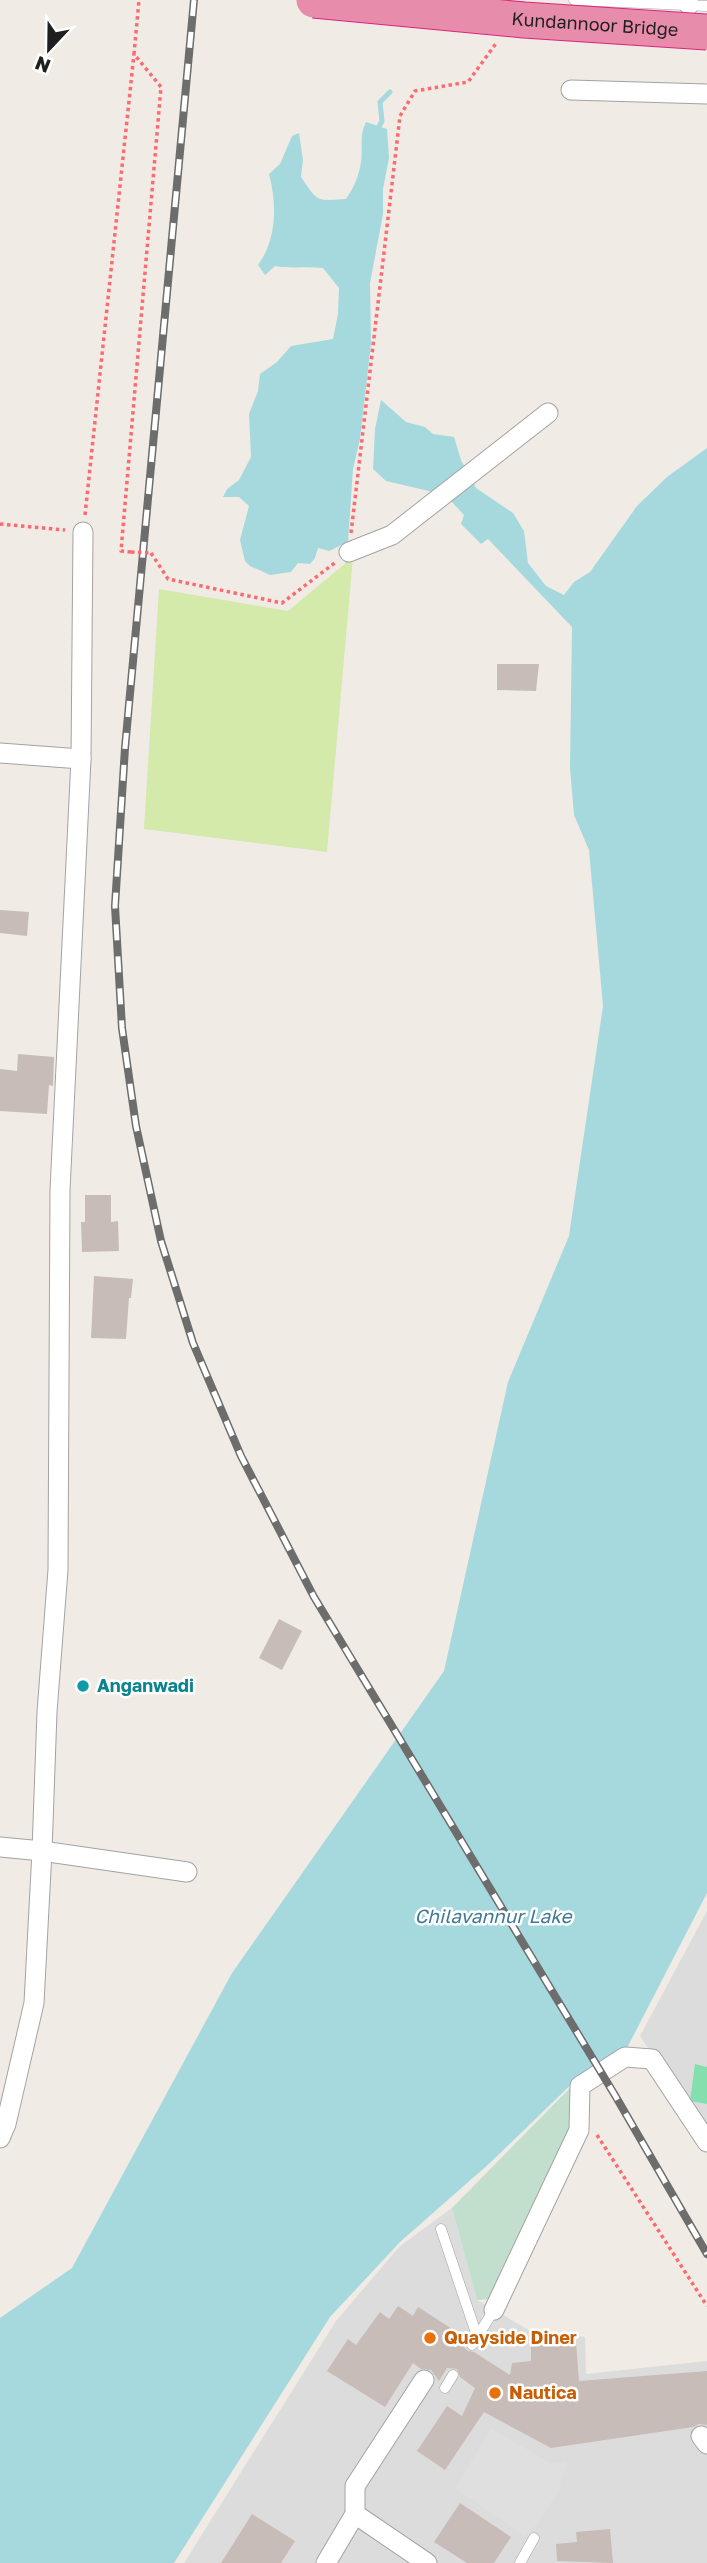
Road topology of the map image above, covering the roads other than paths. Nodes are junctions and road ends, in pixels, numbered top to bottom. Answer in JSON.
{"nodes":[{"id":1,"x":314,"y":0,"type":"edge"},
{"id":2,"x":573,"y":0,"type":"edge"},
{"id":3,"x":698,"y":11,"type":"edge"},
{"id":4,"x":571,"y":90,"type":"dead end"},
{"id":5,"x":707,"y":94,"type":"edge"},
{"id":6,"x":548,"y":413,"type":"dead end"},
{"id":7,"x":83,"y":532,"type":"road end"},
{"id":8,"x":349,"y":552,"type":"road end"},
{"id":9,"x":0,"y":753,"type":"edge"},
{"id":10,"x":81,"y":759,"type":"junction"},
{"id":11,"x":0,"y":1847,"type":"edge"},
{"id":12,"x":42,"y":1851,"type":"junction"},
{"id":13,"x":187,"y":1872,"type":"dead end"},
{"id":14,"x":0,"y":2138,"type":"edge"},
{"id":15,"x":707,"y":2142,"type":"edge"},
{"id":16,"x":441,"y":2229,"type":"dead end"},
{"id":17,"x":494,"y":2310,"type":"joint"},
{"id":18,"x":453,"y":2375,"type":"dead end"},
{"id":19,"x":424,"y":2380,"type":"dead end"},
{"id":20,"x":445,"y":2388,"type":"dead end"},
{"id":21,"x":355,"y":2514,"type":"junction"},
{"id":22,"x":534,"y":2538,"type":"dead end"},
{"id":23,"x":326,"y":2563,"type":"edge"},
{"id":24,"x":427,"y":2563,"type":"edge"},
{"id":25,"x":520,"y":2563,"type":"edge"}],
"edges":[{"from":1,"to":3,"type":"highway","name":"Kundannoor Bridge","bridge":true},
{"from":2,"to":3,"type":"lane"},
{"from":4,"to":5,"type":"street"},
{"from":6,"to":8,"type":"street"},
{"from":7,"to":10,"type":"street"},
{"from":9,"to":10,"type":"street"},
{"from":10,"to":12,"type":"street"},
{"from":11,"to":12,"type":"street"},
{"from":12,"to":13,"type":"street"},
{"from":12,"to":14,"type":"street"},
{"from":15,"to":17,"type":"street"},
{"from":16,"to":17,"type":"lane"},
{"from":18,"to":20,"type":"lane"},
{"from":19,"to":21,"type":"street"},
{"from":21,"to":23,"type":"street"},
{"from":21,"to":24,"type":"street"},
{"from":22,"to":25,"type":"lane"}]}
